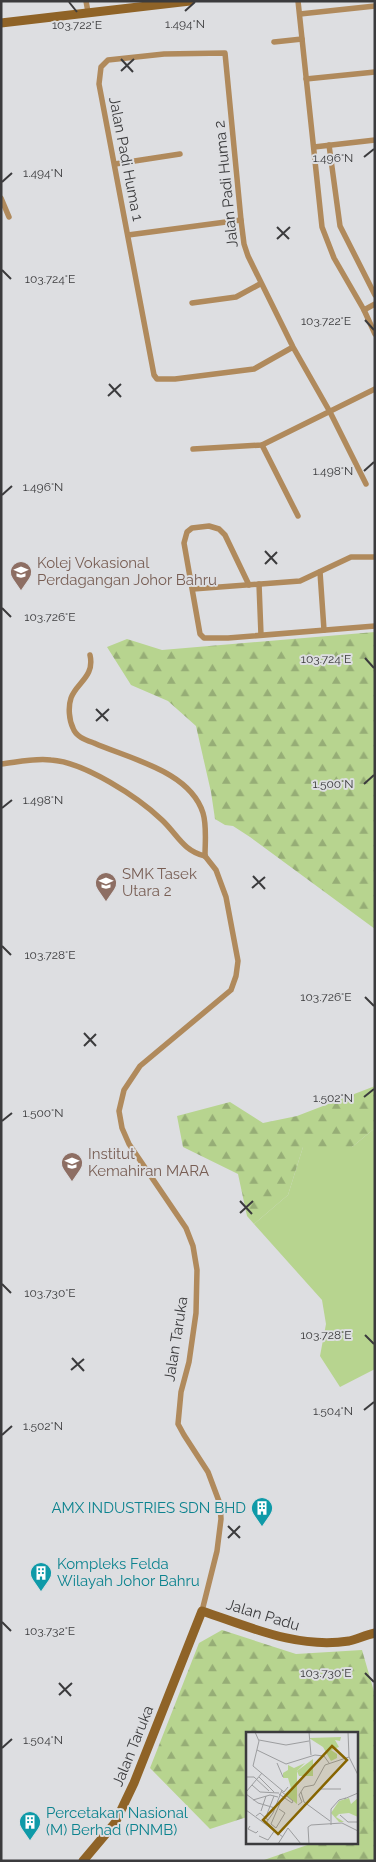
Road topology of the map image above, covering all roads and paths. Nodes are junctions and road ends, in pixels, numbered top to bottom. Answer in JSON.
{"nodes":[{"id":1,"x":86,"y":1,"type":"edge"},
{"id":2,"x":190,"y":1,"type":"edge"},
{"id":3,"x":298,"y":1,"type":"edge"},
{"id":4,"x":375,"y":6,"type":"edge"},
{"id":5,"x":88,"y":12,"type":"junction"},
{"id":6,"x":300,"y":14,"type":"junction"},
{"id":7,"x":1,"y":23,"type":"edge"},
{"id":8,"x":302,"y":39,"type":"junction"},
{"id":9,"x":274,"y":42,"type":"dead end"},
{"id":10,"x":225,"y":53,"type":"joint"},
{"id":11,"x":375,"y":72,"type":"edge"},
{"id":12,"x":306,"y":79,"type":"junction"},
{"id":13,"x":375,"y":140,"type":"edge"},
{"id":14,"x":330,"y":145,"type":"junction"},
{"id":15,"x":314,"y":147,"type":"junction"},
{"id":16,"x":180,"y":154,"type":"dead end"},
{"id":17,"x":115,"y":164,"type":"junction"},
{"id":18,"x":1,"y":198,"type":"edge"},
{"id":19,"x":9,"y":217,"type":"dead end"},
{"id":20,"x":241,"y":220,"type":"junction"},
{"id":21,"x":128,"y":235,"type":"junction"},
{"id":22,"x":260,"y":284,"type":"junction"},
{"id":23,"x":375,"y":295,"type":"edge"},
{"id":24,"x":192,"y":303,"type":"dead end"},
{"id":25,"x":375,"y":304,"type":"edge"},
{"id":26,"x":364,"y":310,"type":"junction"},
{"id":27,"x":375,"y":334,"type":"edge"},
{"id":28,"x":293,"y":347,"type":"junction"},
{"id":29,"x":375,"y":389,"type":"edge"},
{"id":30,"x":330,"y":412,"type":"junction"},
{"id":31,"x":262,"y":445,"type":"junction"},
{"id":32,"x":193,"y":449,"type":"dead end"},
{"id":33,"x":366,"y":484,"type":"dead end"},
{"id":34,"x":298,"y":516,"type":"dead end"},
{"id":35,"x":375,"y":557,"type":"edge"},
{"id":36,"x":320,"y":572,"type":"junction"},
{"id":37,"x":259,"y":584,"type":"junction"},
{"id":38,"x":249,"y":585,"type":"junction"},
{"id":39,"x":193,"y":589,"type":"junction"},
{"id":40,"x":375,"y":626,"type":"edge"},
{"id":41,"x":324,"y":630,"type":"junction"},
{"id":42,"x":261,"y":635,"type":"junction"},
{"id":43,"x":90,"y":655,"type":"dead end"},
{"id":44,"x":1,"y":764,"type":"edge"},
{"id":45,"x":205,"y":856,"type":"junction"},
{"id":46,"x":202,"y":1611,"type":"junction"},
{"id":47,"x":375,"y":1633,"type":"edge"},
{"id":48,"x":83,"y":1861,"type":"edge"}],
"edges":[{"from":1,"to":5,"type":"street"},
{"from":2,"to":5,"type":"street"},
{"from":3,"to":6,"type":"street"},
{"from":4,"to":6,"type":"street"},
{"from":5,"to":7,"type":"street"},
{"from":6,"to":8,"type":"street"},
{"from":8,"to":9,"type":"street"},
{"from":8,"to":12,"type":"street"},
{"from":10,"to":17,"type":"street","name":"Jalan Padi Huma 1"},
{"from":10,"to":20,"type":"street","name":"Jalan Padi Huma 2"},
{"from":11,"to":12,"type":"street"},
{"from":12,"to":15,"type":"street"},
{"from":13,"to":14,"type":"street"},
{"from":14,"to":15,"type":"street"},
{"from":14,"to":23,"type":"street"},
{"from":15,"to":26,"type":"street"},
{"from":16,"to":17,"type":"street"},
{"from":17,"to":21,"type":"street","name":"Jalan Padi Huma 1"},
{"from":18,"to":19,"type":"street"},
{"from":20,"to":21,"type":"street"},
{"from":20,"to":22,"type":"street","name":"Jalan Padi Huma 2"},
{"from":21,"to":28,"type":"street","name":"Jalan Padi Huma 1"},
{"from":22,"to":24,"type":"street"},
{"from":22,"to":28,"type":"street","name":"Jalan Padi Huma 2"},
{"from":25,"to":26,"type":"street"},
{"from":26,"to":27,"type":"street"},
{"from":28,"to":30,"type":"street","name":"Jalan Padi Huma 2"},
{"from":29,"to":30,"type":"street"},
{"from":30,"to":31,"type":"street"},
{"from":30,"to":33,"type":"street","name":"Jalan Padi Huma 2"},
{"from":31,"to":32,"type":"street"},
{"from":31,"to":34,"type":"street"},
{"from":35,"to":36,"type":"street"},
{"from":36,"to":37,"type":"street"},
{"from":36,"to":41,"type":"street"},
{"from":37,"to":38,"type":"street"},
{"from":37,"to":42,"type":"street"},
{"from":38,"to":39,"type":"street"},
{"from":38,"to":39,"type":"street"},
{"from":39,"to":42,"type":"street"},
{"from":40,"to":41,"type":"street"},
{"from":41,"to":42,"type":"street"},
{"from":43,"to":45,"type":"street"},
{"from":44,"to":45,"type":"street"},
{"from":45,"to":46,"type":"street","name":"Jalan Taruka"},
{"from":46,"to":47,"type":"street","name":"Jalan Padu"},
{"from":46,"to":48,"type":"street","name":"Jalan Taruka"}]}
